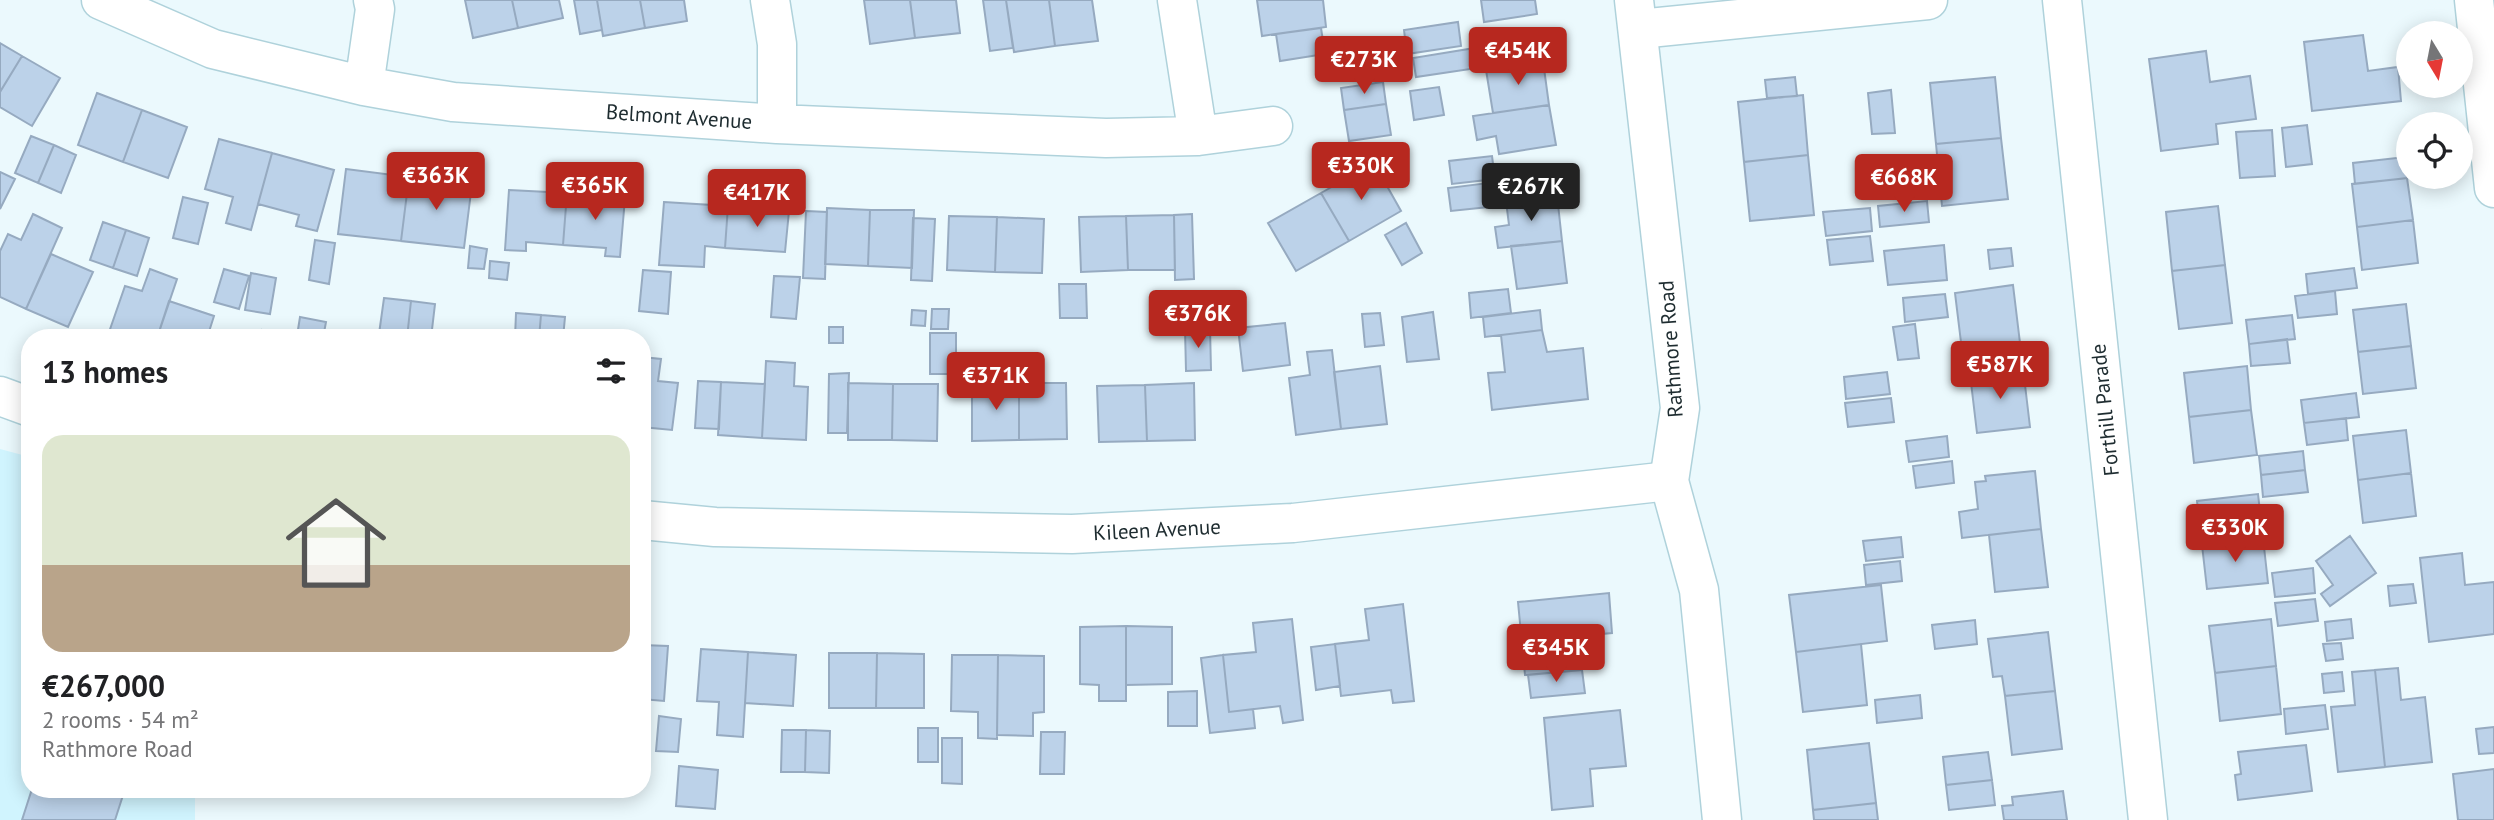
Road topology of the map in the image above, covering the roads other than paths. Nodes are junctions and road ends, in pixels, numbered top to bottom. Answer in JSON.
{"nodes":[{"id":1,"x":101,"y":0,"type":"edge"},
{"id":2,"x":373,"y":0,"type":"edge"},
{"id":3,"x":771,"y":0,"type":"edge"},
{"id":4,"x":1177,"y":0,"type":"edge"},
{"id":5,"x":1928,"y":0,"type":"edge"},
{"id":6,"x":2062,"y":0,"type":"edge"},
{"id":7,"x":2474,"y":0,"type":"edge"},
{"id":8,"x":1636,"y":14,"type":"edge"},
{"id":9,"x":364,"y":86,"type":"junction"},
{"id":10,"x":777,"y":124,"type":"junction"},
{"id":11,"x":1273,"y":126,"type":"dead end"},
{"id":12,"x":1198,"y":136,"type":"junction"},
{"id":13,"x":2494,"y":188,"type":"edge"},
{"id":14,"x":0,"y":396,"type":"edge"},
{"id":15,"x":21,"y":404,"type":"edge"},
{"id":16,"x":1669,"y":481,"type":"junction"},
{"id":17,"x":651,"y":521,"type":"edge"},
{"id":18,"x":1722,"y":820,"type":"edge"},
{"id":19,"x":2148,"y":820,"type":"edge"}],
"edges":[{"from":1,"to":9,"type":"street","name":"Belmont Avenue"},
{"from":2,"to":9,"type":"street"},
{"from":3,"to":10,"type":"street"},
{"from":4,"to":12,"type":"street"},
{"from":5,"to":8,"type":"street"},
{"from":6,"to":19,"type":"street","name":"Forthill Parade"},
{"from":7,"to":13,"type":"street"},
{"from":8,"to":16,"type":"street","name":"Rathmore Road"},
{"from":9,"to":10,"type":"street","name":"Belmont Avenue"},
{"from":10,"to":12,"type":"street","name":"Belmont Avenue"},
{"from":11,"to":12,"type":"street","name":"Belmont Avenue"},
{"from":14,"to":15,"type":"street"},
{"from":16,"to":17,"type":"street","name":"Kileen Avenue"},
{"from":16,"to":18,"type":"street","name":"Rathmore Road"}]}
